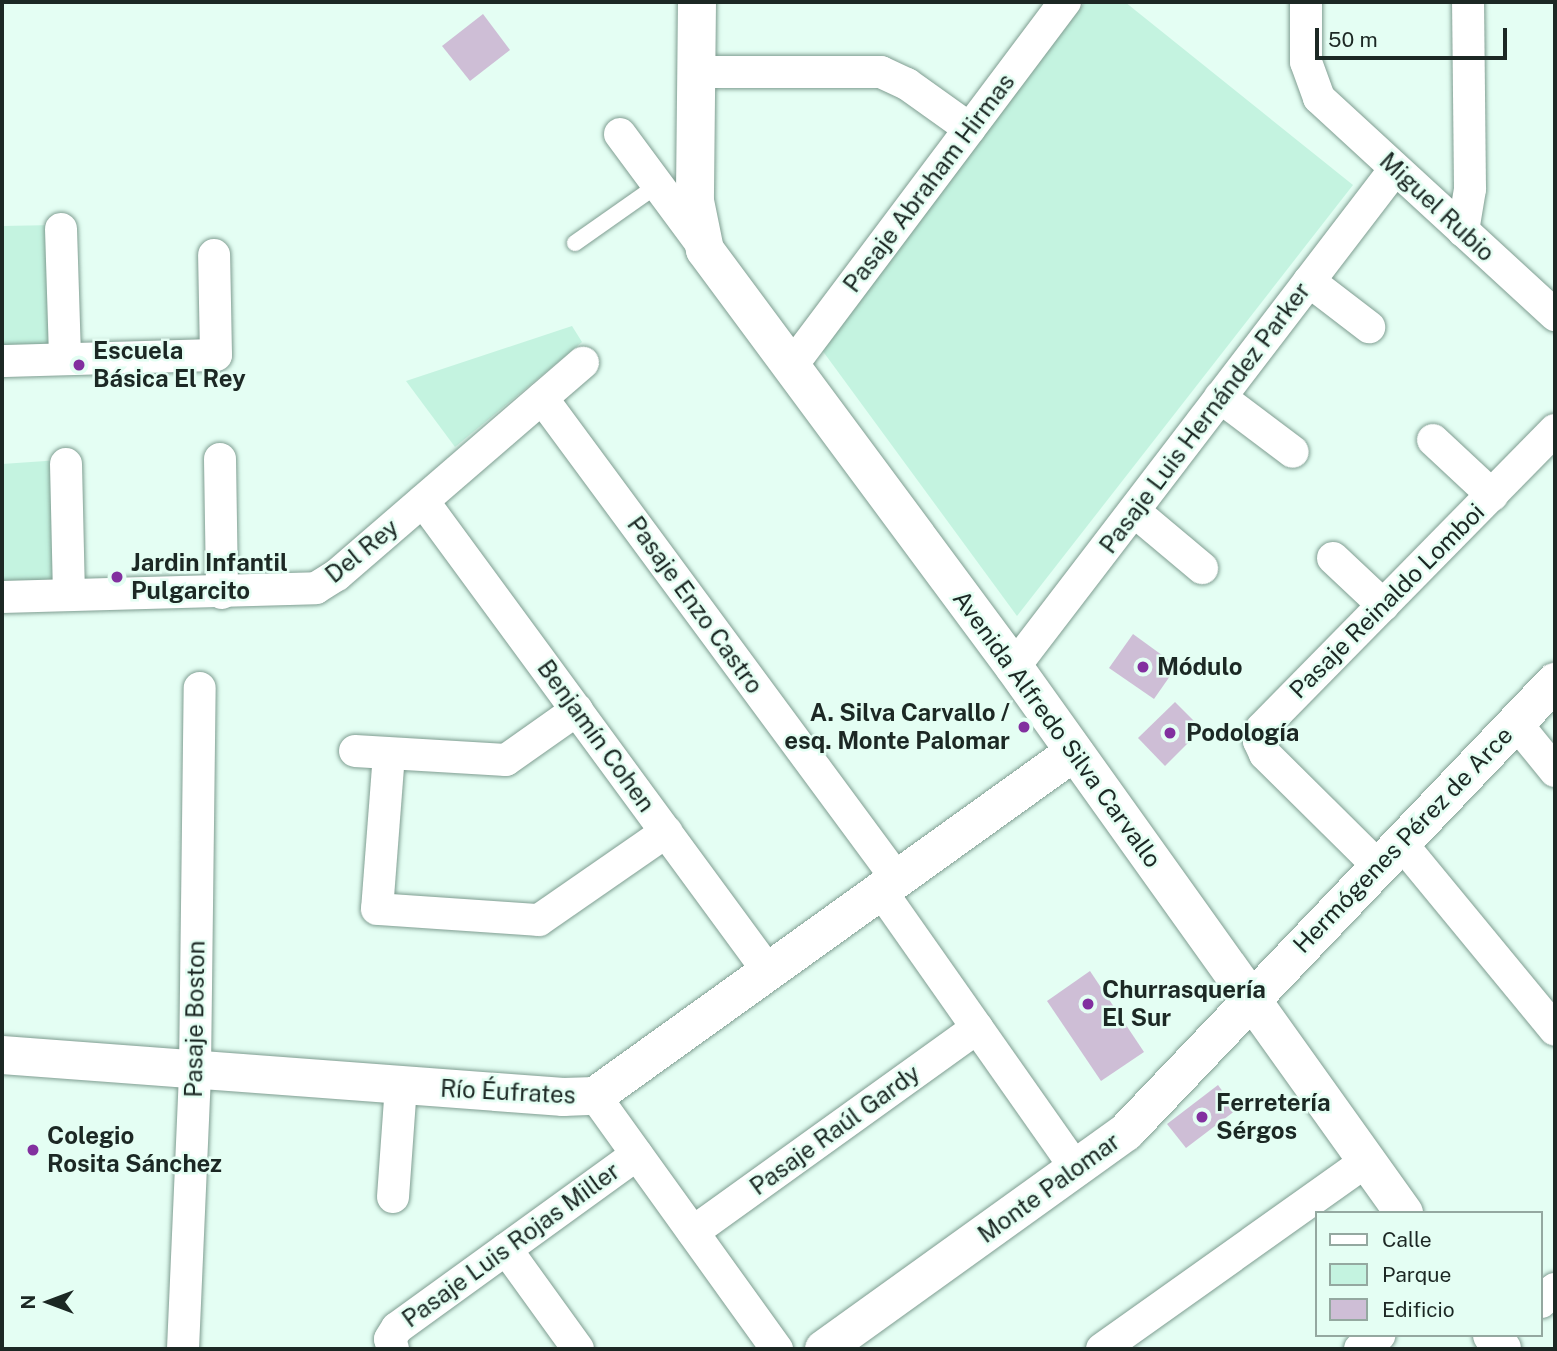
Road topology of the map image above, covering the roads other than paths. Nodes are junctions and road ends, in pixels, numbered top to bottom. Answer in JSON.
{"nodes":[{"id":1,"x":697,"y":2,"type":"edge"},
{"id":2,"x":1065,"y":2,"type":"edge"},
{"id":3,"x":1306,"y":2,"type":"edge"},
{"id":4,"x":1468,"y":2,"type":"edge"},
{"id":5,"x":696,"y":72,"type":"junction"},
{"id":6,"x":970,"y":129,"type":"junction"},
{"id":7,"x":620,"y":134,"type":"dead end"},
{"id":8,"x":1395,"y":169,"type":"junction"},
{"id":9,"x":656,"y":186,"type":"junction"},
{"id":10,"x":61,"y":229,"type":"dead end"},
{"id":11,"x":1463,"y":231,"type":"junction"},
{"id":12,"x":575,"y":243,"type":"dead end"},
{"id":13,"x":705,"y":250,"type":"junction"},
{"id":14,"x":214,"y":255,"type":"dead end"},
{"id":15,"x":1309,"y":281,"type":"junction"},
{"id":16,"x":1555,"y":315,"type":"edge"},
{"id":17,"x":1369,"y":327,"type":"dead end"},
{"id":18,"x":65,"y":359,"type":"junction"},
{"id":19,"x":2,"y":361,"type":"edge"},
{"id":20,"x":583,"y":363,"type":"dead end"},
{"id":21,"x":793,"y":364,"type":"junction"},
{"id":22,"x":1220,"y":397,"type":"junction"},
{"id":23,"x":542,"y":398,"type":"junction"},
{"id":24,"x":1555,"y":430,"type":"edge"},
{"id":25,"x":1433,"y":440,"type":"dead end"},
{"id":26,"x":1293,"y":452,"type":"dead end"},
{"id":27,"x":220,"y":459,"type":"dead end"},
{"id":28,"x":66,"y":464,"type":"dead end"},
{"id":29,"x":1492,"y":495,"type":"junction"},
{"id":30,"x":423,"y":501,"type":"junction"},
{"id":31,"x":1134,"y":511,"type":"junction"},
{"id":32,"x":1334,"y":558,"type":"dead end"},
{"id":33,"x":1202,"y":568,"type":"dead end"},
{"id":34,"x":222,"y":593,"type":"junction"},
{"id":35,"x":69,"y":596,"type":"junction"},
{"id":36,"x":2,"y":597,"type":"edge"},
{"id":37,"x":1383,"y":605,"type":"junction"},
{"id":38,"x":1014,"y":667,"type":"junction"},
{"id":39,"x":1555,"y":682,"type":"edge"},
{"id":40,"x":200,"y":688,"type":"dead end"},
{"id":41,"x":577,"y":710,"type":"junction"},
{"id":42,"x":1516,"y":723,"type":"junction"},
{"id":43,"x":355,"y":751,"type":"dead end"},
{"id":44,"x":1074,"y":752,"type":"junction"},
{"id":45,"x":389,"y":754,"type":"junction"},
{"id":46,"x":1555,"y":771,"type":"edge"},
{"id":47,"x":666,"y":832,"type":"junction"},
{"id":48,"x":1389,"y":855,"type":"junction"},
{"id":49,"x":889,"y":885,"type":"junction"},
{"id":50,"x":768,"y":971,"type":"junction"},
{"id":51,"x":1251,"y":999,"type":"junction"},
{"id":52,"x":977,"y":1028,"type":"junction"},
{"id":53,"x":1555,"y":1030,"type":"edge"},
{"id":54,"x":2,"y":1055,"type":"edge"},
{"id":55,"x":195,"y":1070,"type":"junction"},
{"id":56,"x":401,"y":1085,"type":"junction"},
{"id":57,"x":594,"y":1096,"type":"junction"},
{"id":58,"x":637,"y":1154,"type":"junction"},
{"id":59,"x":1367,"y":1161,"type":"junction"},
{"id":60,"x":1077,"y":1170,"type":"junction"},
{"id":61,"x":393,"y":1196,"type":"dead end"},
{"id":62,"x":1403,"y":1211,"type":"edge"},
{"id":63,"x":693,"y":1233,"type":"junction"},
{"id":64,"x":506,"y":1249,"type":"junction"},
{"id":65,"x":1376,"y":1337,"type":"edge"},
{"id":66,"x":391,"y":1344,"type":"edge"},
{"id":67,"x":183,"y":1349,"type":"edge"},
{"id":68,"x":578,"y":1349,"type":"edge"},
{"id":69,"x":777,"y":1349,"type":"edge"},
{"id":70,"x":824,"y":1349,"type":"edge"},
{"id":71,"x":1102,"y":1349,"type":"edge"},
{"id":72,"x":1360,"y":1349,"type":"edge"}],
"edges":[{"from":1,"to":5,"type":"street","name":"Avenida Alfredo Silva Carvallo"},
{"from":2,"to":6,"type":"street","name":"Pasaje Abraham Hirmas"},
{"from":3,"to":8,"type":"street","name":"Miguel Rubio"},
{"from":4,"to":11,"type":"street"},
{"from":5,"to":6,"type":"street"},
{"from":5,"to":13,"type":"street","name":"Avenida Alfredo Silva Carvallo"},
{"from":6,"to":21,"type":"street","name":"Pasaje Abraham Hirmas"},
{"from":7,"to":9,"type":"street","name":"Avenida Alfredo Silva Carvallo"},
{"from":8,"to":11,"type":"street","name":"Miguel Rubio"},
{"from":8,"to":15,"type":"street","name":"Pasaje Luis Hernández Parker"},
{"from":9,"to":12,"type":"lane"},
{"from":9,"to":13,"type":"street","name":"Avenida Alfredo Silva Carvallo"},
{"from":10,"to":18,"type":"street"},
{"from":11,"to":16,"type":"street","name":"Miguel Rubio"},
{"from":13,"to":21,"type":"street","name":"Avenida Alfredo Silva Carvallo"},
{"from":14,"to":18,"type":"street"},
{"from":15,"to":17,"type":"street"},
{"from":15,"to":22,"type":"street","name":"Pasaje Luis Hernández Parker"},
{"from":18,"to":19,"type":"street"},
{"from":20,"to":23,"type":"street","name":"Del Rey"},
{"from":21,"to":38,"type":"street","name":"Avenida Alfredo Silva Carvallo"},
{"from":22,"to":26,"type":"street"},
{"from":22,"to":31,"type":"street","name":"Pasaje Luis Hernández Parker"},
{"from":23,"to":30,"type":"street","name":"Del Rey"},
{"from":23,"to":49,"type":"street","name":"Pasaje Enzo Castro"},
{"from":24,"to":29,"type":"street","name":"Pasaje Reinaldo Lomboi"},
{"from":25,"to":29,"type":"street"},
{"from":27,"to":34,"type":"street"},
{"from":28,"to":35,"type":"street"},
{"from":29,"to":37,"type":"street","name":"Pasaje Reinaldo Lomboi"},
{"from":30,"to":34,"type":"street","name":"Del Rey"},
{"from":30,"to":41,"type":"street","name":"Benjamín Cohen"},
{"from":31,"to":33,"type":"street"},
{"from":31,"to":38,"type":"street","name":"Pasaje Luis Hernández Parker"},
{"from":32,"to":37,"type":"street"},
{"from":34,"to":35,"type":"street","name":"Del Rey"},
{"from":35,"to":36,"type":"street","name":"Del Rey"},
{"from":37,"to":48,"type":"street","name":"Pasaje Reinaldo Lomboi"},
{"from":38,"to":44,"type":"street","name":"Avenida Alfredo Silva Carvallo"},
{"from":39,"to":42,"type":"street","name":"Hermógenes Pérez de Arce"},
{"from":40,"to":55,"type":"street","name":"Pasaje Boston"},
{"from":41,"to":45,"type":"street"},
{"from":41,"to":47,"type":"street","name":"Benjamín Cohen"},
{"from":42,"to":46,"type":"street"},
{"from":42,"to":48,"type":"street","name":"Hermógenes Pérez de Arce"},
{"from":43,"to":45,"type":"street"},
{"from":44,"to":49,"type":"street","name":"Río Éufrates"},
{"from":44,"to":51,"type":"street","name":"Avenida Alfredo Silva Carvallo"},
{"from":45,"to":47,"type":"street"},
{"from":47,"to":50,"type":"street","name":"Benjamín Cohen"},
{"from":48,"to":51,"type":"street","name":"Hermógenes Pérez de Arce"},
{"from":48,"to":53,"type":"street"},
{"from":49,"to":50,"type":"street","name":"Río Éufrates"},
{"from":49,"to":52,"type":"street","name":"Pasaje Enzo Castro"},
{"from":50,"to":57,"type":"street","name":"Río Éufrates"},
{"from":51,"to":59,"type":"street","name":"Avenida Alfredo Silva Carvallo"},
{"from":51,"to":60,"type":"street","name":"Monte Palomar"},
{"from":52,"to":60,"type":"street","name":"Pasaje Enzo Castro"},
{"from":52,"to":63,"type":"street","name":"Pasaje Raúl Gardy"},
{"from":54,"to":55,"type":"street","name":"Río Éufrates"},
{"from":55,"to":56,"type":"street","name":"Río Éufrates"},
{"from":55,"to":67,"type":"street","name":"Pasaje Boston"},
{"from":56,"to":57,"type":"street","name":"Río Éufrates"},
{"from":56,"to":61,"type":"street"},
{"from":57,"to":58,"type":"street"},
{"from":58,"to":63,"type":"street"},
{"from":58,"to":64,"type":"street","name":"Pasaje Luis Rojas Miller"},
{"from":59,"to":62,"type":"street","name":"Avenida Alfredo Silva Carvallo"},
{"from":59,"to":71,"type":"street"},
{"from":60,"to":70,"type":"street","name":"Monte Palomar"},
{"from":63,"to":69,"type":"street"},
{"from":64,"to":66,"type":"street","name":"Pasaje Luis Rojas Miller"},
{"from":64,"to":68,"type":"street"},
{"from":65,"to":72,"type":"street"}]}
